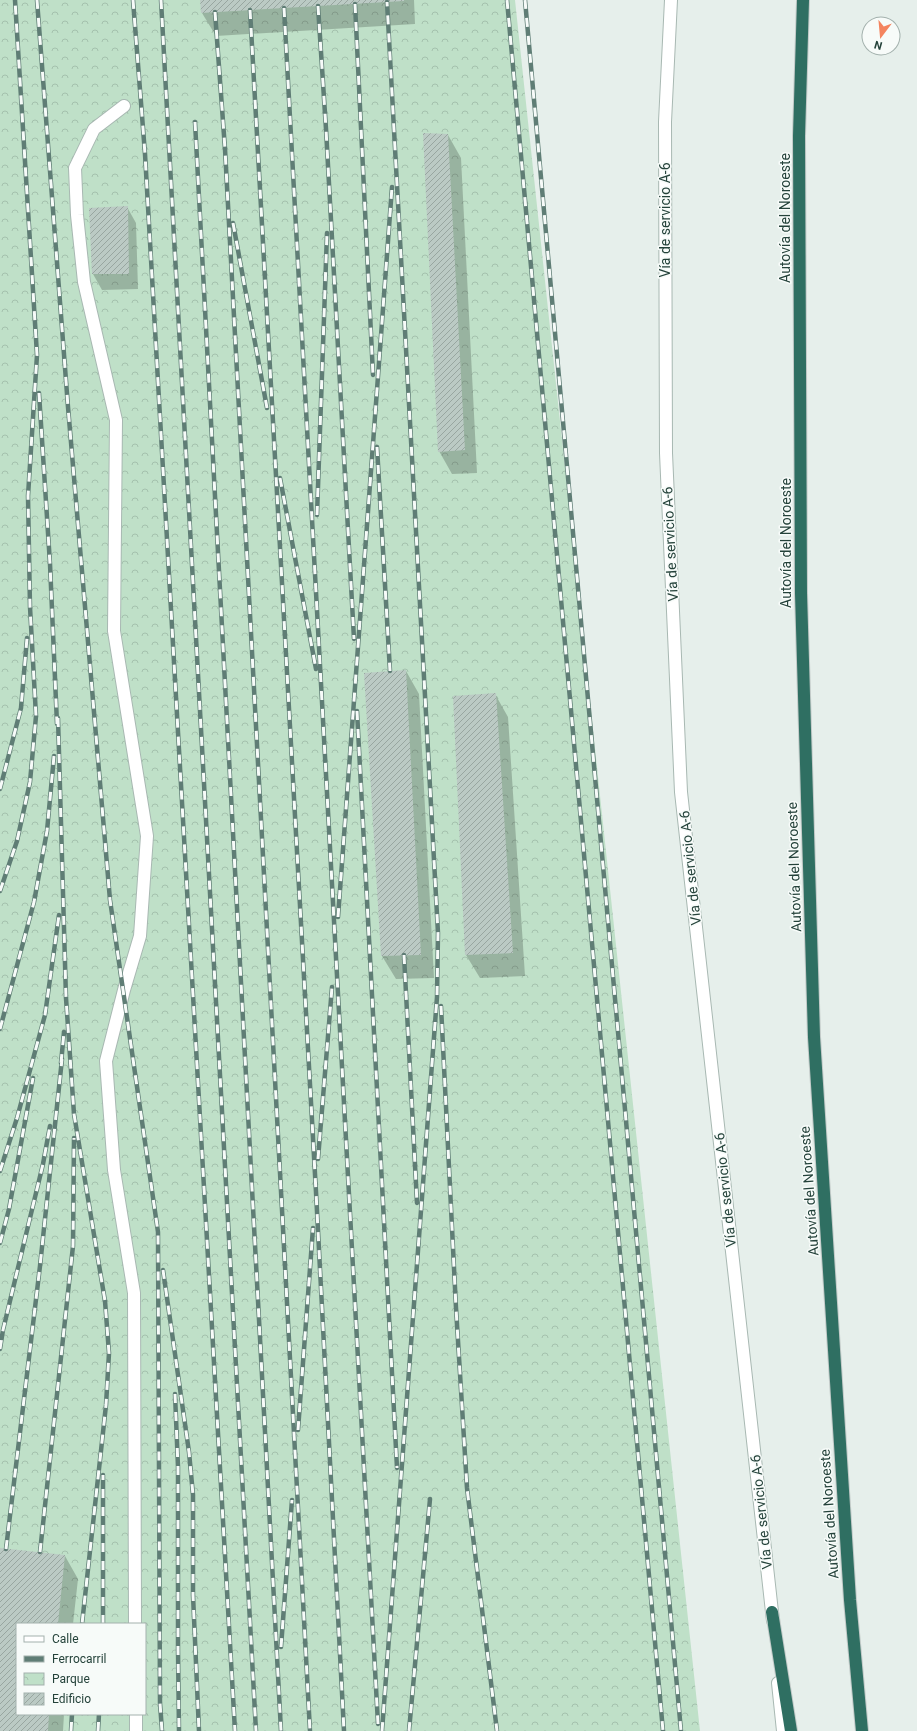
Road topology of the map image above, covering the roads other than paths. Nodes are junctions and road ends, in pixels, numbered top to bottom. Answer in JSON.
{"nodes":[{"id":1,"x":671,"y":0,"type":"edge"},
{"id":2,"x":803,"y":0,"type":"edge"},
{"id":3,"x":124,"y":106,"type":"dead end"},
{"id":4,"x":772,"y":1612,"type":"junction"},
{"id":5,"x":135,"y":1623,"type":"edge"},
{"id":6,"x":136,"y":1715,"type":"edge"},
{"id":7,"x":136,"y":1731,"type":"edge"},
{"id":8,"x":783,"y":1731,"type":"edge"},
{"id":9,"x":791,"y":1731,"type":"edge"},
{"id":10,"x":862,"y":1731,"type":"edge"}],
"edges":[{"from":1,"to":4,"type":"street","name":"Vía de servicio A-6"},
{"from":2,"to":10,"type":"highway","name":"Autovía del Noroeste"},
{"from":3,"to":5,"type":"street"},
{"from":4,"to":8,"type":"street","name":"Vía de servicio A-6"},
{"from":4,"to":9,"type":"highway"},
{"from":6,"to":7,"type":"street"}]}
